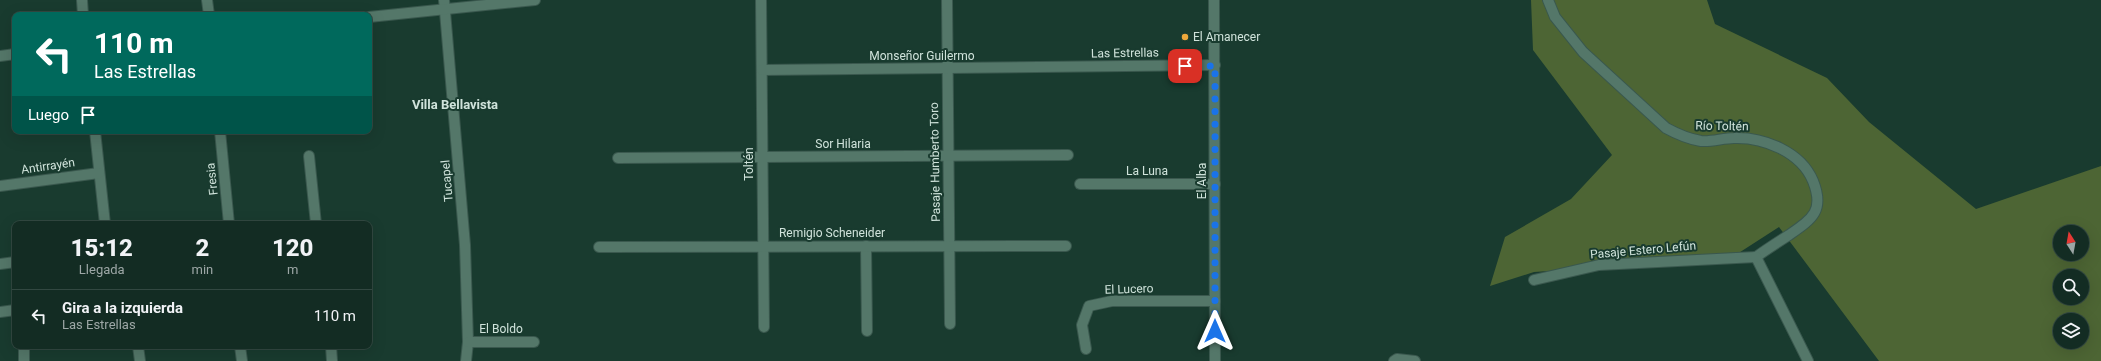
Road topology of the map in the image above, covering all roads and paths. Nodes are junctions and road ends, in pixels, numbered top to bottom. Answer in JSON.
{"nodes":[{"id":1,"x":82,"y":0,"type":"edge"},
{"id":2,"x":207,"y":0,"type":"edge"},
{"id":3,"x":536,"y":0,"type":"edge"},
{"id":4,"x":761,"y":0,"type":"edge"},
{"id":5,"x":947,"y":0,"type":"edge"},
{"id":6,"x":1214,"y":0,"type":"edge"},
{"id":7,"x":1548,"y":0,"type":"edge"},
{"id":8,"x":445,"y":4,"type":"edge"},
{"id":9,"x":83,"y":12,"type":"edge"},
{"id":10,"x":209,"y":12,"type":"edge"},
{"id":11,"x":372,"y":16,"type":"edge"},
{"id":12,"x":12,"y":54,"type":"edge"},
{"id":13,"x":0,"y":56,"type":"edge"},
{"id":14,"x":1215,"y":66,"type":"junction"},
{"id":15,"x":1083,"y":67,"type":"joint"},
{"id":16,"x":947,"y":69,"type":"junction"},
{"id":17,"x":762,"y":70,"type":"junction"},
{"id":18,"x":95,"y":134,"type":"edge"},
{"id":19,"x":220,"y":134,"type":"edge"},
{"id":20,"x":1068,"y":155,"type":"dead end"},
{"id":21,"x":309,"y":156,"type":"dead end"},
{"id":22,"x":948,"y":156,"type":"junction"},
{"id":23,"x":762,"y":157,"type":"junction"},
{"id":24,"x":618,"y":158,"type":"dead end"},
{"id":25,"x":99,"y":173,"type":"junction"},
{"id":26,"x":1080,"y":184,"type":"dead end"},
{"id":27,"x":1215,"y":184,"type":"junction"},
{"id":28,"x":0,"y":186,"type":"edge"},
{"id":29,"x":105,"y":221,"type":"edge"},
{"id":30,"x":229,"y":221,"type":"edge"},
{"id":31,"x":316,"y":221,"type":"edge"},
{"id":32,"x":763,"y":246,"type":"junction"},
{"id":33,"x":866,"y":246,"type":"junction"},
{"id":34,"x":949,"y":246,"type":"junction"},
{"id":35,"x":1066,"y":246,"type":"dead end"},
{"id":36,"x":599,"y":247,"type":"dead end"},
{"id":37,"x":1756,"y":257,"type":"junction"},
{"id":38,"x":12,"y":262,"type":"edge"},
{"id":39,"x":0,"y":264,"type":"edge"},
{"id":40,"x":1534,"y":280,"type":"dead end"},
{"id":41,"x":1215,"y":302,"type":"junction"},
{"id":42,"x":12,"y":310,"type":"edge"},
{"id":43,"x":0,"y":312,"type":"edge"},
{"id":44,"x":950,"y":324,"type":"dead end"},
{"id":45,"x":764,"y":327,"type":"dead end"},
{"id":46,"x":867,"y":331,"type":"dead end"},
{"id":47,"x":468,"y":342,"type":"junction"},
{"id":48,"x":534,"y":342,"type":"dead end"},
{"id":49,"x":24,"y":349,"type":"edge"},
{"id":50,"x":138,"y":349,"type":"edge"},
{"id":51,"x":240,"y":349,"type":"edge"},
{"id":52,"x":331,"y":349,"type":"edge"},
{"id":53,"x":1086,"y":349,"type":"dead end"},
{"id":54,"x":24,"y":361,"type":"edge"},
{"id":55,"x":140,"y":361,"type":"edge"},
{"id":56,"x":242,"y":361,"type":"edge"},
{"id":57,"x":332,"y":361,"type":"edge"},
{"id":58,"x":466,"y":361,"type":"edge"},
{"id":59,"x":1215,"y":361,"type":"edge"},
{"id":60,"x":1394,"y":361,"type":"edge"},
{"id":61,"x":1415,"y":361,"type":"edge"},
{"id":62,"x":1808,"y":361,"type":"edge"}],
"edges":[{"from":1,"to":9,"type":"street"},
{"from":2,"to":10,"type":"street"},
{"from":3,"to":8,"type":"street"},
{"from":4,"to":17,"type":"street","name":"Toltén"},
{"from":5,"to":16,"type":"street","name":"Pasaje Humberto Toro"},
{"from":6,"to":14,"type":"street","name":"El Alba"},
{"from":7,"to":37,"type":"street","name":"Río Toltén"},
{"from":8,"to":11,"type":"street"},
{"from":8,"to":47,"type":"street","name":"Tucapel"},
{"from":12,"to":13,"type":"street"},
{"from":14,"to":15,"type":"street","name":"Las Estrellas"},
{"from":14,"to":27,"type":"street","name":"El Alba"},
{"from":15,"to":16,"type":"street","name":"Monseñor Guilermo"},
{"from":16,"to":17,"type":"street","name":"Monseñor Guilermo"},
{"from":16,"to":22,"type":"street","name":"Pasaje Humberto Toro"},
{"from":17,"to":23,"type":"street","name":"Toltén"},
{"from":18,"to":25,"type":"street"},
{"from":19,"to":30,"type":"street","name":"Fresia"},
{"from":20,"to":22,"type":"street","name":"Sor Hilaria"},
{"from":21,"to":31,"type":"street"},
{"from":22,"to":23,"type":"street","name":"Sor Hilaria"},
{"from":22,"to":34,"type":"street","name":"Pasaje Humberto Toro"},
{"from":23,"to":24,"type":"street","name":"Sor Hilaria"},
{"from":23,"to":32,"type":"street","name":"Toltén"},
{"from":25,"to":28,"type":"street","name":"Antirrayén"},
{"from":25,"to":29,"type":"street"},
{"from":26,"to":27,"type":"street","name":"La Luna"},
{"from":27,"to":41,"type":"street","name":"El Alba"},
{"from":32,"to":33,"type":"street","name":"Remigio Scheneider"},
{"from":32,"to":36,"type":"street","name":"Remigio Scheneider"},
{"from":32,"to":45,"type":"street","name":"Toltén"},
{"from":33,"to":34,"type":"street","name":"Remigio Scheneider"},
{"from":33,"to":46,"type":"street"},
{"from":34,"to":35,"type":"street","name":"Remigio Scheneider"},
{"from":34,"to":44,"type":"street","name":"Pasaje Humberto Toro"},
{"from":37,"to":40,"type":"street","name":"Pasaje Estero Lefún"},
{"from":37,"to":62,"type":"street"},
{"from":38,"to":39,"type":"street"},
{"from":41,"to":53,"type":"street","name":"El Lucero"},
{"from":41,"to":59,"type":"street","name":"El Alba"},
{"from":42,"to":43,"type":"street"},
{"from":47,"to":48,"type":"street","name":"El Boldo"},
{"from":47,"to":58,"type":"street","name":"Tucapel"},
{"from":49,"to":54,"type":"street"},
{"from":50,"to":55,"type":"street"},
{"from":51,"to":56,"type":"street"},
{"from":52,"to":57,"type":"street"},
{"from":60,"to":61,"type":"street"}]}
